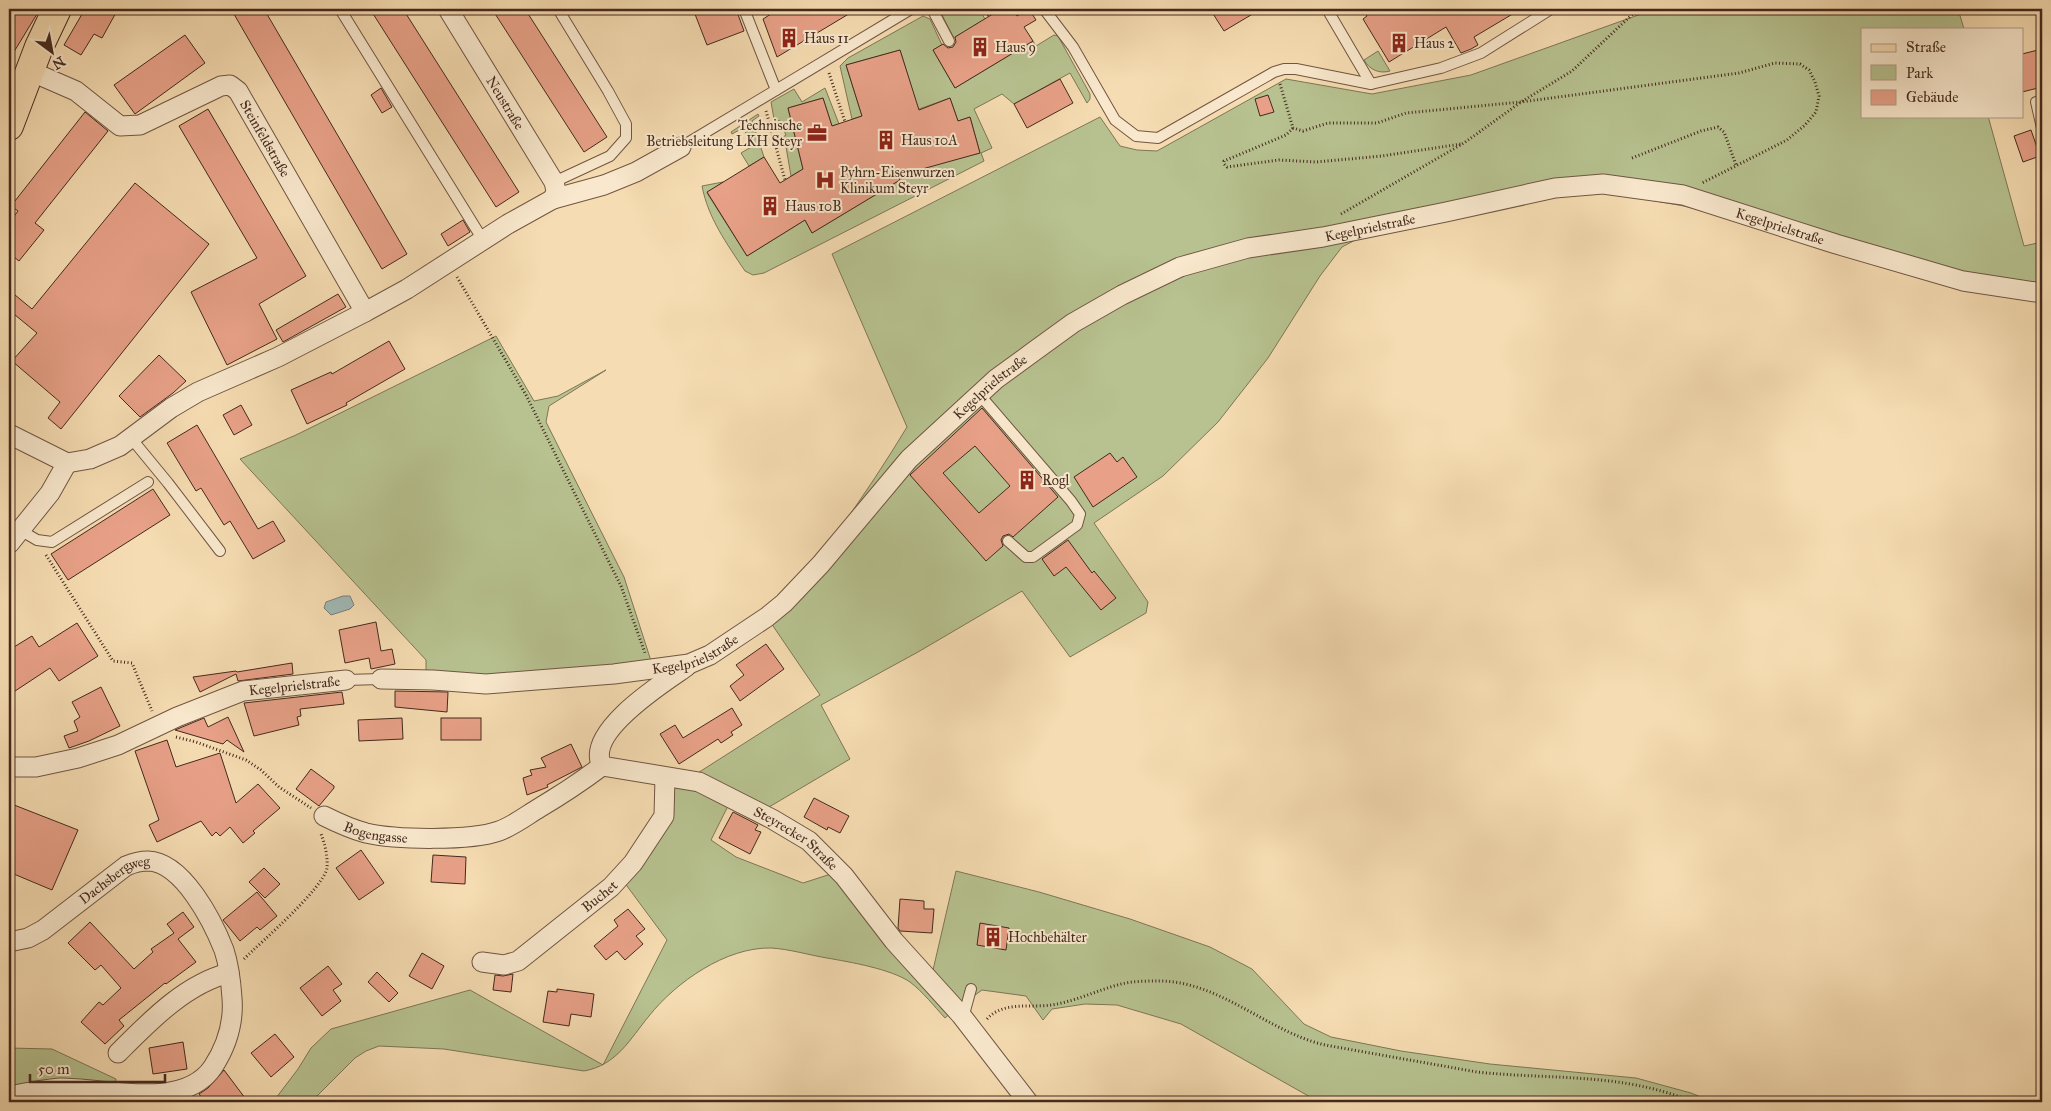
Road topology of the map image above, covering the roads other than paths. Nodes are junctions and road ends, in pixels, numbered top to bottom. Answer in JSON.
{"nodes":[{"id":1,"x":57,"y":9,"type":"edge"},
{"id":2,"x":340,"y":9,"type":"edge"},
{"id":3,"x":448,"y":9,"type":"edge"},
{"id":4,"x":558,"y":9,"type":"edge"},
{"id":5,"x":744,"y":9,"type":"edge"},
{"id":6,"x":911,"y":9,"type":"edge"},
{"id":7,"x":932,"y":9,"type":"edge"},
{"id":8,"x":1044,"y":9,"type":"edge"},
{"id":9,"x":1327,"y":9,"type":"edge"},
{"id":10,"x":1551,"y":9,"type":"edge"},
{"id":11,"x":948,"y":41,"type":"dead end"},
{"id":12,"x":30,"y":70,"type":"junction"},
{"id":13,"x":1370,"y":84,"type":"junction"},
{"id":14,"x":776,"y":90,"type":"junction"},
{"id":15,"x":2036,"y":102,"type":"dead end"},
{"id":16,"x":9,"y":126,"type":"edge"},
{"id":17,"x":2042,"y":128,"type":"edge"},
{"id":18,"x":681,"y":147,"type":"joint"},
{"id":19,"x":554,"y":190,"type":"junction"},
{"id":20,"x":483,"y":240,"type":"junction"},
{"id":21,"x":2042,"y":293,"type":"edge"},
{"id":22,"x":365,"y":312,"type":"junction"},
{"id":23,"x":979,"y":394,"type":"junction"},
{"id":24,"x":9,"y":434,"type":"edge"},
{"id":25,"x":131,"y":438,"type":"junction"},
{"id":26,"x":67,"y":463,"type":"junction"},
{"id":27,"x":148,"y":482,"type":"dead end"},
{"id":28,"x":14,"y":537,"type":"edge"},
{"id":29,"x":1008,"y":542,"type":"dead end"},
{"id":30,"x":220,"y":551,"type":"dead end"},
{"id":31,"x":689,"y":664,"type":"junction"},
{"id":32,"x":381,"y":679,"type":"joint"},
{"id":33,"x":346,"y":680,"type":"joint"},
{"id":34,"x":602,"y":766,"type":"junction"},
{"id":35,"x":9,"y":767,"type":"edge"},
{"id":36,"x":665,"y":776,"type":"junction"},
{"id":37,"x":317,"y":817,"type":"road end"},
{"id":38,"x":9,"y":942,"type":"edge"},
{"id":39,"x":482,"y":962,"type":"dead end"},
{"id":40,"x":229,"y":973,"type":"junction"},
{"id":41,"x":972,"y":989,"type":"dead end"},
{"id":42,"x":963,"y":1018,"type":"junction"},
{"id":43,"x":118,"y":1053,"type":"dead end"},
{"id":44,"x":9,"y":1096,"type":"edge"},
{"id":45,"x":1028,"y":1102,"type":"edge"}],
"edges":[{"from":1,"to":12,"type":"main road"},
{"from":2,"to":20,"type":"lane"},
{"from":3,"to":19,"type":"street","name":"Neustraße"},
{"from":4,"to":19,"type":"lane"},
{"from":5,"to":14,"type":"lane"},
{"from":6,"to":14,"type":"lane"},
{"from":7,"to":11,"type":"lane"},
{"from":8,"to":13,"type":"lane"},
{"from":9,"to":13,"type":"lane"},
{"from":10,"to":13,"type":"lane"},
{"from":12,"to":16,"type":"main road"},
{"from":12,"to":22,"type":"street","name":"Steinfeldstraße"},
{"from":14,"to":18,"type":"lane"},
{"from":15,"to":17,"type":"lane"},
{"from":18,"to":19,"type":"street"},
{"from":19,"to":20,"type":"street"},
{"from":20,"to":22,"type":"street"},
{"from":21,"to":23,"type":"street","name":"Kegelprielstraße"},
{"from":22,"to":25,"type":"street"},
{"from":23,"to":29,"type":"lane"},
{"from":23,"to":31,"type":"street","name":"Kegelprielstraße"},
{"from":24,"to":26,"type":"street"},
{"from":25,"to":26,"type":"street"},
{"from":25,"to":30,"type":"lane"},
{"from":26,"to":28,"type":"street"},
{"from":27,"to":28,"type":"lane"},
{"from":31,"to":32,"type":"street","name":"Kegelprielstraße"},
{"from":31,"to":34,"type":"street"},
{"from":32,"to":33,"type":"lane","name":"Kegelprielstraße"},
{"from":33,"to":35,"type":"street","name":"Kegelprielstraße"},
{"from":34,"to":36,"type":"street","name":"Steyrecker Straße"},
{"from":34,"to":37,"type":"street","name":"Bogengasse"},
{"from":36,"to":39,"type":"street","name":"Buchet"},
{"from":36,"to":42,"type":"street","name":"Steyrecker Straße"},
{"from":38,"to":40,"type":"street","name":"Dachsbergweg"},
{"from":40,"to":43,"type":"street"},
{"from":40,"to":44,"type":"street","name":"Dachsbergweg"},
{"from":41,"to":42,"type":"lane"},
{"from":42,"to":45,"type":"street","name":"Steyrecker Straße"}]}
